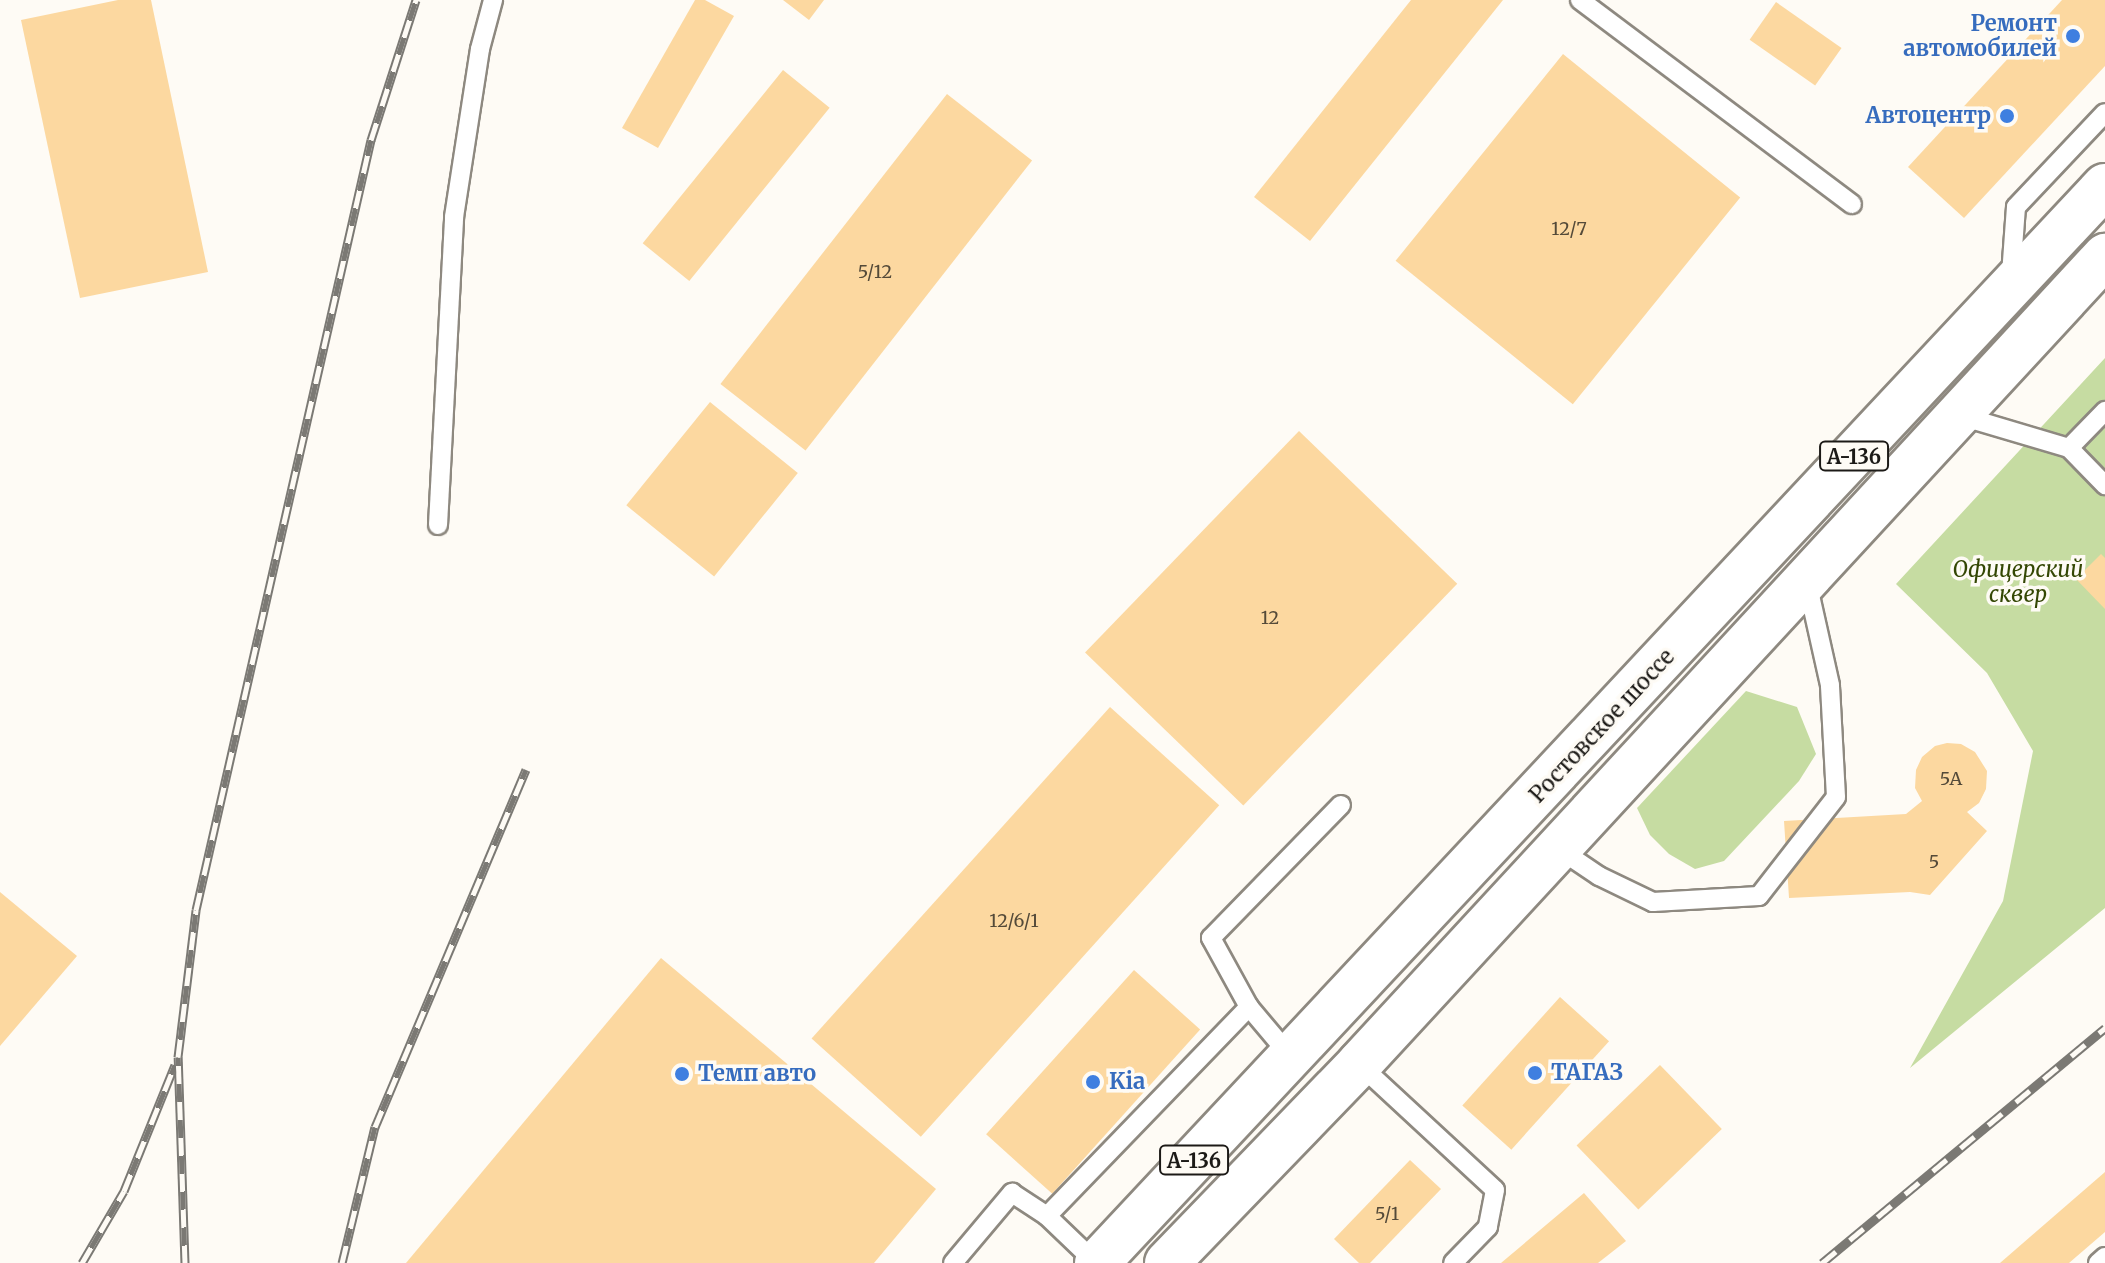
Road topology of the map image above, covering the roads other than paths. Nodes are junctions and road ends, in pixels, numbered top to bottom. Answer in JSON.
{"nodes":[{"id":1,"x":493,"y":0,"type":"edge"},
{"id":2,"x":1580,"y":0,"type":"edge"},
{"id":3,"x":2105,"y":113,"type":"edge"},
{"id":4,"x":2105,"y":186,"type":"edge"},
{"id":5,"x":1852,"y":204,"type":"dead end"},
{"id":6,"x":2105,"y":256,"type":"edge"},
{"id":7,"x":2010,"y":289,"type":"junction"},
{"id":8,"x":2105,"y":411,"type":"edge"},
{"id":9,"x":1958,"y":415,"type":"junction"},
{"id":10,"x":2069,"y":448,"type":"junction"},
{"id":11,"x":2105,"y":485,"type":"edge"},
{"id":12,"x":438,"y":525,"type":"dead end"},
{"id":13,"x":1806,"y":580,"type":"junction"},
{"id":14,"x":1341,"y":805,"type":"dead end"},
{"id":15,"x":1557,"y":847,"type":"junction"},
{"id":16,"x":1249,"y":1007,"type":"junction"},
{"id":17,"x":1292,"y":1058,"type":"junction"},
{"id":18,"x":1359,"y":1064,"type":"junction"},
{"id":19,"x":1047,"y":1216,"type":"junction"},
{"id":20,"x":2105,"y":1257,"type":"edge"},
{"id":21,"x":953,"y":1263,"type":"edge"},
{"id":22,"x":1097,"y":1263,"type":"edge"},
{"id":23,"x":1167,"y":1263,"type":"edge"},
{"id":24,"x":1453,"y":1263,"type":"edge"},
{"id":25,"x":2098,"y":1263,"type":"edge"}],
"edges":[{"from":1,"to":12,"type":"lane"},
{"from":2,"to":5,"type":"lane"},
{"from":3,"to":7,"type":"lane"},
{"from":4,"to":7,"type":"main road","name":"Ростовское шоссе","number":"А-136"},
{"from":6,"to":9,"type":"main road","number":"А-136"},
{"from":7,"to":17,"type":"main road","name":"Ростовское шоссе","number":"А-136"},
{"from":8,"to":10,"type":"lane"},
{"from":9,"to":10,"type":"lane"},
{"from":9,"to":13,"type":"main road","number":"А-136"},
{"from":10,"to":11,"type":"lane"},
{"from":13,"to":15,"type":"main road","number":"А-136"},
{"from":13,"to":15,"type":"lane"},
{"from":14,"to":16,"type":"lane"},
{"from":15,"to":18,"type":"main road","number":"А-136"},
{"from":16,"to":17,"type":"lane"},
{"from":16,"to":19,"type":"lane"},
{"from":17,"to":22,"type":"main road","name":"Ростовское шоссе","number":"А-136"},
{"from":18,"to":23,"type":"main road","number":"А-136"},
{"from":18,"to":24,"type":"lane"},
{"from":19,"to":21,"type":"lane"},
{"from":19,"to":22,"type":"lane"},
{"from":20,"to":25,"type":"lane"}]}
